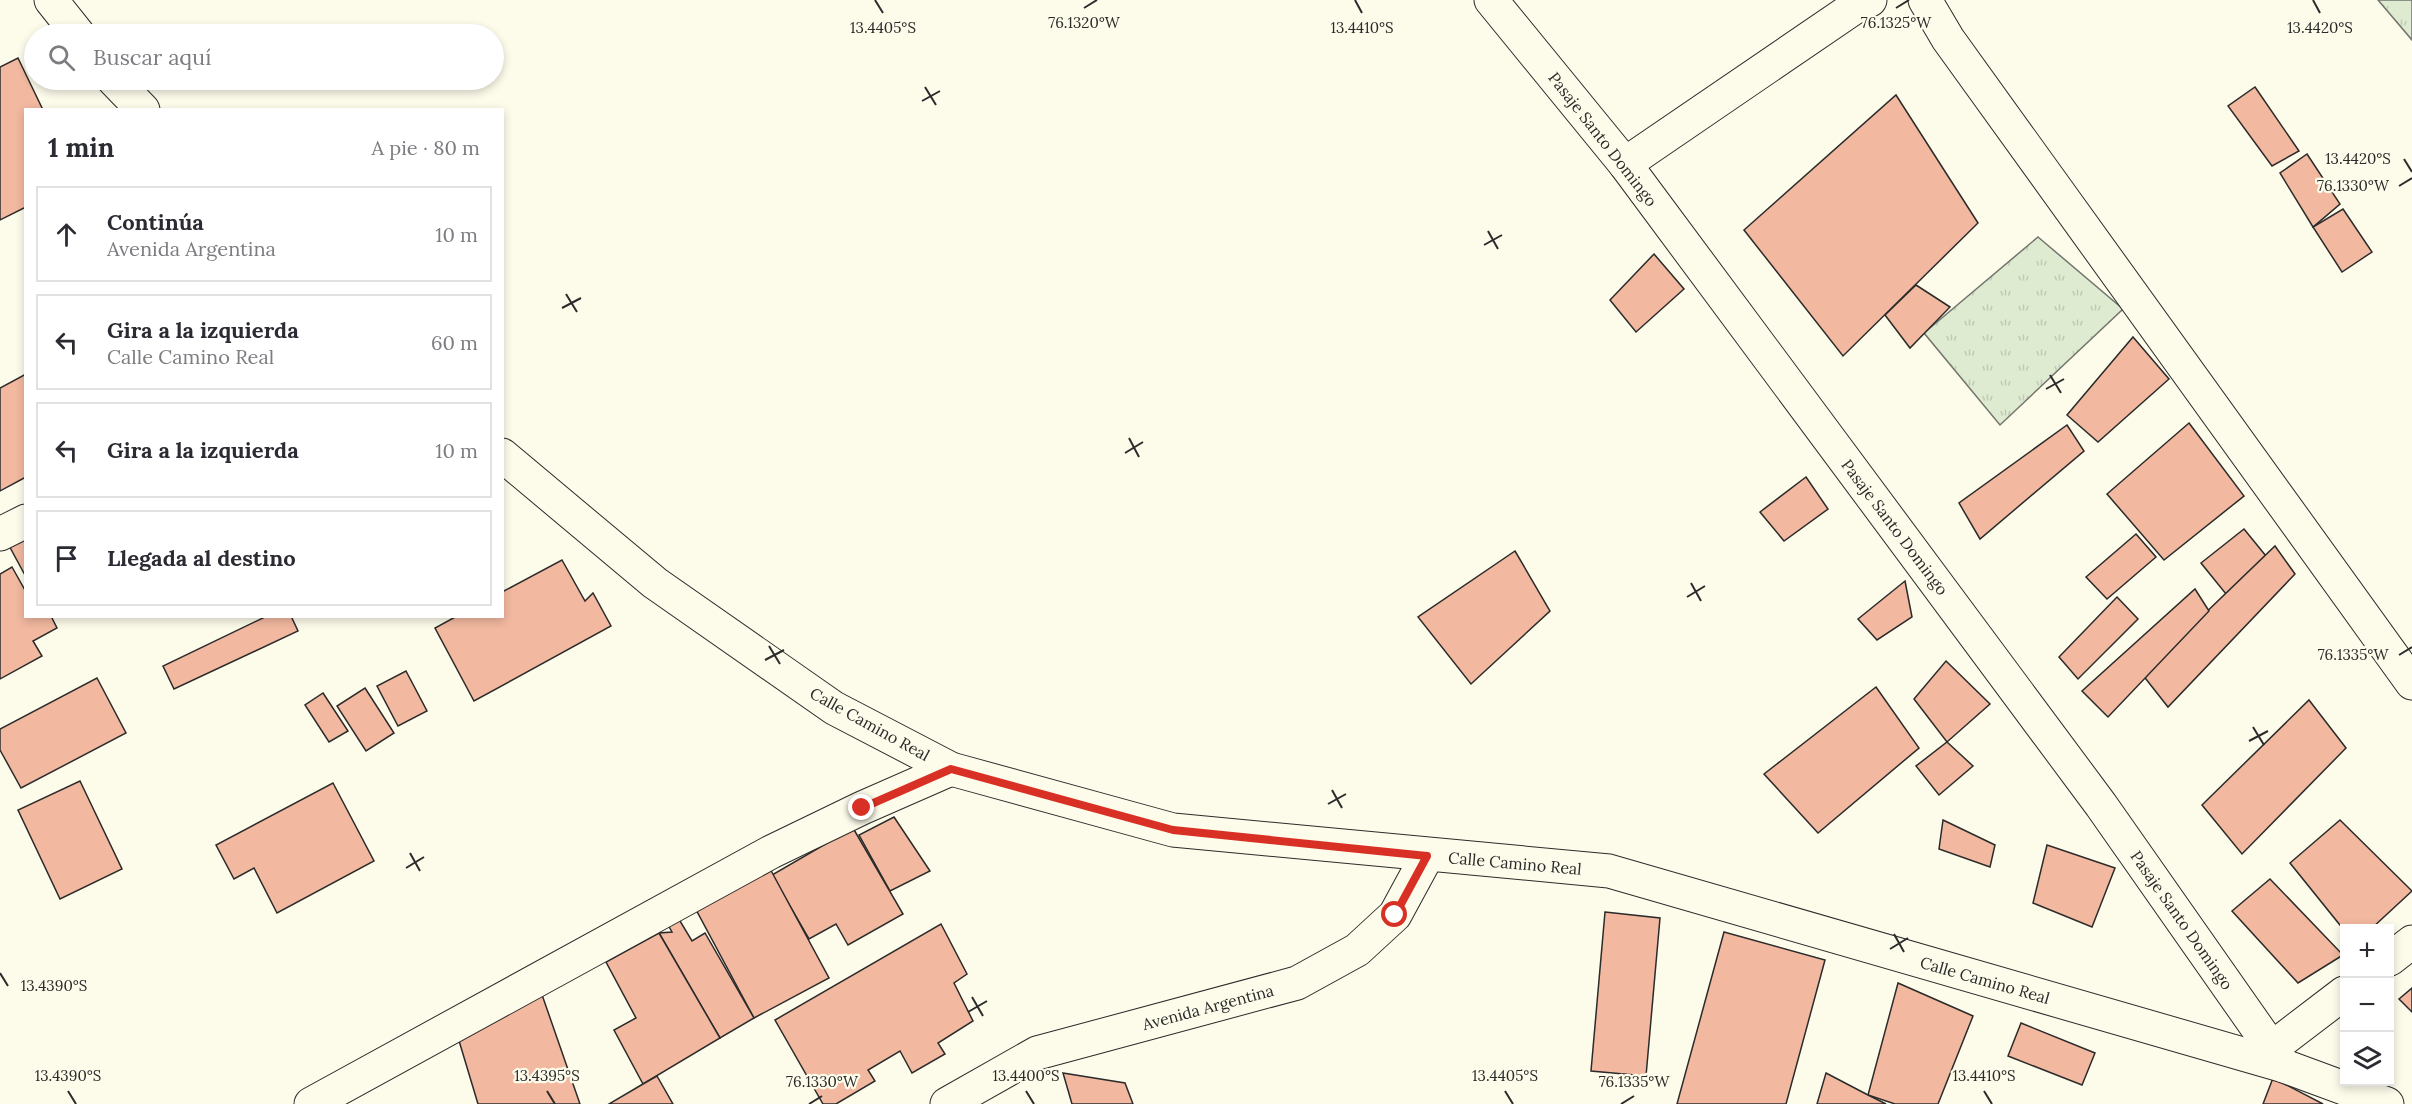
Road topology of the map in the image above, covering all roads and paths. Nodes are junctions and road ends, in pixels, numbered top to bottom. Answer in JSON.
{"nodes":[{"id":1,"x":51,"y":0,"type":"edge"},
{"id":2,"x":1491,"y":0,"type":"edge"},
{"id":3,"x":1870,"y":0,"type":"edge"},
{"id":4,"x":1925,"y":0,"type":"edge"},
{"id":5,"x":70,"y":24,"type":"edge"},
{"id":6,"x":124,"y":90,"type":"edge"},
{"id":7,"x":141,"y":108,"type":"edge"},
{"id":8,"x":1625,"y":164,"type":"junction"},
{"id":9,"x":504,"y":457,"type":"edge"},
{"id":10,"x":24,"y":522,"type":"edge"},
{"id":11,"x":0,"y":534,"type":"edge"},
{"id":12,"x":2412,"y":683,"type":"edge"},
{"id":13,"x":951,"y":769,"type":"junction"},
{"id":14,"x":1427,"y":856,"type":"junction"},
{"id":15,"x":2412,"y":942,"type":"edge"},
{"id":16,"x":2394,"y":956,"type":"edge"},
{"id":17,"x":2340,"y":997,"type":"edge"},
{"id":18,"x":2278,"y":1057,"type":"junction"},
{"id":19,"x":310,"y":1104,"type":"edge"},
{"id":20,"x":947,"y":1104,"type":"edge"},
{"id":21,"x":2387,"y":1104,"type":"edge"}],
"edges":[{"from":1,"to":5,"type":"street"},
{"from":2,"to":8,"type":"street","name":"Pasaje Santo Domingo"},
{"from":3,"to":8,"type":"street"},
{"from":4,"to":12,"type":"street"},
{"from":6,"to":7,"type":"street"},
{"from":8,"to":18,"type":"street","name":"Pasaje Santo Domingo"},
{"from":9,"to":13,"type":"street","name":"Calle Camino Real"},
{"from":10,"to":11,"type":"street"},
{"from":13,"to":14,"type":"street","name":"Calle Camino Real"},
{"from":13,"to":19,"type":"street"},
{"from":14,"to":18,"type":"street","name":"Calle Camino Real"},
{"from":14,"to":20,"type":"street","name":"Avenida Argentina"},
{"from":15,"to":16,"type":"street"},
{"from":17,"to":18,"type":"street"},
{"from":18,"to":21,"type":"street","name":"Calle Camino Real"}]}
